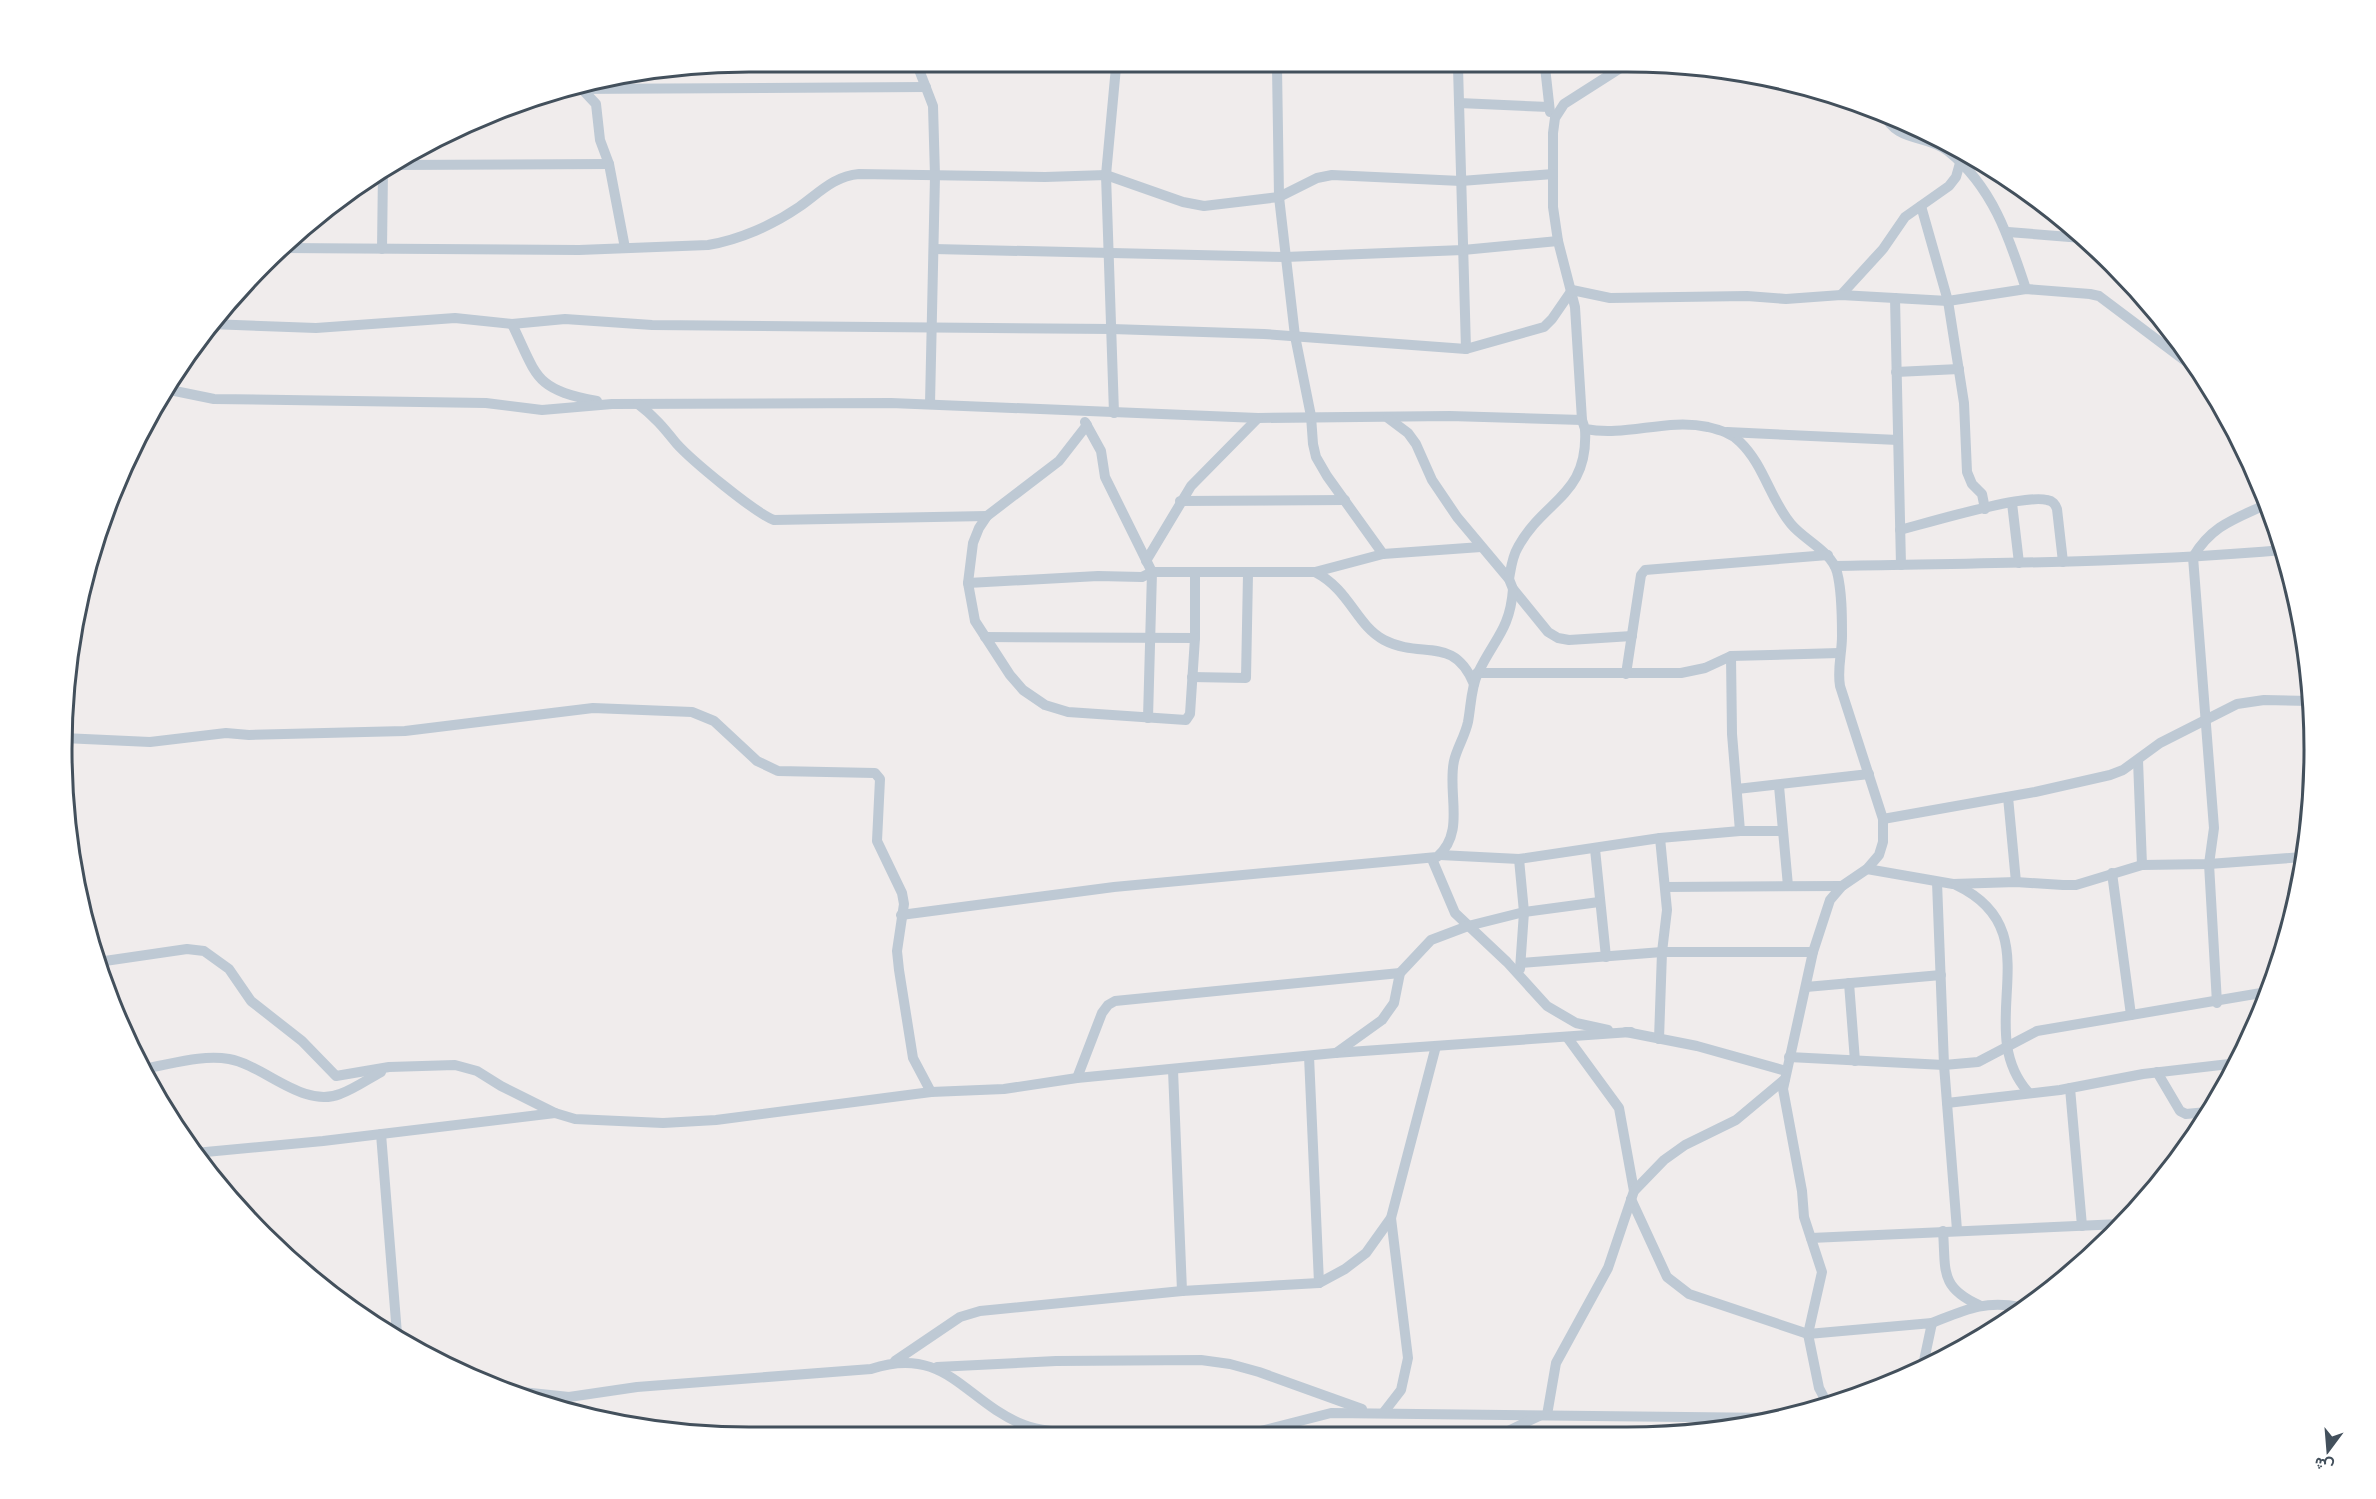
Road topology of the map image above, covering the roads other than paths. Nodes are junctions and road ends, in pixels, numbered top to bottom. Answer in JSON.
{"nodes":[{"id":1,"x":920,"y":72,"type":"edge"},
{"id":2,"x":1116,"y":72,"type":"edge"},
{"id":3,"x":1277,"y":72,"type":"edge"},
{"id":4,"x":1458,"y":72,"type":"edge"},
{"id":5,"x":1546,"y":72,"type":"edge"},
{"id":6,"x":1614,"y":72,"type":"edge"},
{"id":7,"x":926,"y":87,"type":"junction"},
{"id":8,"x":600,"y":89,"type":"edge"},
{"id":9,"x":585,"y":92,"type":"edge"},
{"id":10,"x":1459,"y":103,"type":"junction"},
{"id":11,"x":1550,"y":107,"type":"junction"},
{"id":12,"x":1892,"y":127,"type":"edge"},
{"id":13,"x":1553,"y":133,"type":"junction"},
{"id":14,"x":1916,"y":137,"type":"edge"},
{"id":15,"x":1950,"y":155,"type":"edge"},
{"id":16,"x":1960,"y":163,"type":"junction"},
{"id":17,"x":609,"y":164,"type":"junction"},
{"id":18,"x":408,"y":165,"type":"edge"},
{"id":19,"x":1553,"y":174,"type":"junction"},
{"id":20,"x":1106,"y":175,"type":"junction"},
{"id":21,"x":935,"y":176,"type":"junction"},
{"id":22,"x":383,"y":180,"type":"edge"},
{"id":23,"x":1461,"y":181,"type":"junction"},
{"id":24,"x":1279,"y":197,"type":"junction"},
{"id":25,"x":1922,"y":206,"type":"junction"},
{"id":26,"x":2008,"y":232,"type":"junction"},
{"id":27,"x":2069,"y":237,"type":"edge"},
{"id":28,"x":1557,"y":241,"type":"junction"},
{"id":29,"x":294,"y":248,"type":"edge"},
{"id":30,"x":625,"y":248,"type":"junction"},
{"id":31,"x":381,"y":249,"type":"junction"},
{"id":32,"x":934,"y":249,"type":"junction"},
{"id":33,"x":1463,"y":250,"type":"junction"},
{"id":34,"x":1109,"y":251,"type":"junction"},
{"id":35,"x":1285,"y":257,"type":"junction"},
{"id":36,"x":2026,"y":289,"type":"junction"},
{"id":37,"x":1572,"y":290,"type":"junction"},
{"id":38,"x":1841,"y":295,"type":"junction"},
{"id":39,"x":1895,"y":298,"type":"junction"},
{"id":40,"x":1948,"y":301,"type":"junction"},
{"id":41,"x":222,"y":324,"type":"edge"},
{"id":42,"x":512,"y":324,"type":"junction"},
{"id":43,"x":933,"y":327,"type":"junction"},
{"id":44,"x":1112,"y":329,"type":"junction"},
{"id":45,"x":1295,"y":336,"type":"junction"},
{"id":46,"x":1466,"y":349,"type":"junction"},
{"id":47,"x":2177,"y":354,"type":"edge"},
{"id":48,"x":1959,"y":369,"type":"junction"},
{"id":49,"x":1896,"y":372,"type":"junction"},
{"id":50,"x":175,"y":391,"type":"edge"},
{"id":51,"x":612,"y":404,"type":"junction"},
{"id":52,"x":638,"y":404,"type":"junction"},
{"id":53,"x":930,"y":404,"type":"junction"},
{"id":54,"x":1078,"y":411,"type":"junction"},
{"id":55,"x":1114,"y":413,"type":"junction"},
{"id":56,"x":1311,"y":416,"type":"junction"},
{"id":57,"x":1258,"y":418,"type":"junction"},
{"id":58,"x":1388,"y":418,"type":"junction"},
{"id":59,"x":1087,"y":425,"type":"junction"},
{"id":60,"x":1584,"y":425,"type":"junction"},
{"id":61,"x":1727,"y":432,"type":"junction"},
{"id":62,"x":1898,"y":440,"type":"junction"},
{"id":63,"x":1345,"y":500,"type":"junction"},
{"id":64,"x":1180,"y":501,"type":"junction"},
{"id":65,"x":2012,"y":503,"type":"junction"},
{"id":66,"x":2259,"y":508,"type":"edge"},
{"id":67,"x":1985,"y":509,"type":"junction"},
{"id":68,"x":987,"y":516,"type":"junction"},
{"id":69,"x":1900,"y":530,"type":"junction"},
{"id":70,"x":1481,"y":548,"type":"junction"},
{"id":71,"x":2274,"y":550,"type":"edge"},
{"id":72,"x":1383,"y":554,"type":"junction"},
{"id":73,"x":1828,"y":555,"type":"junction"},
{"id":74,"x":2193,"y":557,"type":"junction"},
{"id":75,"x":1146,"y":561,"type":"junction"},
{"id":76,"x":2063,"y":562,"type":"junction"},
{"id":77,"x":2019,"y":563,"type":"junction"},
{"id":78,"x":1901,"y":565,"type":"junction"},
{"id":79,"x":1835,"y":566,"type":"junction"},
{"id":80,"x":1315,"y":572,"type":"junction"},
{"id":81,"x":1152,"y":573,"type":"junction"},
{"id":82,"x":1195,"y":573,"type":"junction"},
{"id":83,"x":1248,"y":574,"type":"junction"},
{"id":84,"x":968,"y":583,"type":"junction"},
{"id":85,"x":1511,"y":584,"type":"junction"},
{"id":86,"x":1632,"y":636,"type":"junction"},
{"id":87,"x":985,"y":637,"type":"junction"},
{"id":88,"x":1150,"y":638,"type":"junction"},
{"id":89,"x":1195,"y":638,"type":"junction"},
{"id":90,"x":1839,"y":653,"type":"junction"},
{"id":91,"x":1731,"y":656,"type":"junction"},
{"id":92,"x":1626,"y":674,"type":"junction"},
{"id":93,"x":1192,"y":677,"type":"junction"},
{"id":94,"x":1476,"y":679,"type":"junction"},
{"id":95,"x":2303,"y":701,"type":"edge"},
{"id":96,"x":1148,"y":718,"type":"junction"},
{"id":97,"x":2205,"y":720,"type":"junction"},
{"id":98,"x":72,"y":738,"type":"edge"},
{"id":99,"x":2138,"y":760,"type":"junction"},
{"id":100,"x":1869,"y":774,"type":"junction"},
{"id":101,"x":1779,"y":786,"type":"junction"},
{"id":102,"x":1737,"y":789,"type":"junction"},
{"id":103,"x":2008,"y":797,"type":"junction"},
{"id":104,"x":1883,"y":819,"type":"junction"},
{"id":105,"x":1740,"y":831,"type":"junction"},
{"id":106,"x":1782,"y":831,"type":"junction"},
{"id":107,"x":1660,"y":838,"type":"junction"},
{"id":108,"x":1594,"y":849,"type":"junction"},
{"id":109,"x":1436,"y":857,"type":"junction"},
{"id":110,"x":2295,"y":858,"type":"edge"},
{"id":111,"x":1519,"y":859,"type":"junction"},
{"id":112,"x":2209,"y":864,"type":"junction"},
{"id":113,"x":2142,"y":865,"type":"junction"},
{"id":114,"x":1867,"y":869,"type":"junction"},
{"id":115,"x":2112,"y":873,"type":"junction"},
{"id":116,"x":1937,"y":882,"type":"junction"},
{"id":117,"x":2016,"y":882,"type":"junction"},
{"id":118,"x":1953,"y":884,"type":"junction"},
{"id":119,"x":1788,"y":886,"type":"junction"},
{"id":120,"x":1842,"y":886,"type":"junction"},
{"id":121,"x":1665,"y":887,"type":"junction"},
{"id":122,"x":1599,"y":902,"type":"junction"},
{"id":123,"x":1524,"y":912,"type":"junction"},
{"id":124,"x":901,"y":915,"type":"junction"},
{"id":125,"x":1468,"y":926,"type":"junction"},
{"id":126,"x":1662,"y":952,"type":"junction"},
{"id":127,"x":1813,"y":952,"type":"junction"},
{"id":128,"x":1606,"y":957,"type":"junction"},
{"id":129,"x":106,"y":961,"type":"edge"},
{"id":130,"x":1521,"y":963,"type":"junction"},
{"id":131,"x":1400,"y":973,"type":"junction"},
{"id":132,"x":1941,"y":975,"type":"junction"},
{"id":133,"x":1520,"y":976,"type":"junction"},
{"id":134,"x":1849,"y":983,"type":"junction"},
{"id":135,"x":1806,"y":987,"type":"junction"},
{"id":136,"x":2258,"y":994,"type":"edge"},
{"id":137,"x":2217,"y":1003,"type":"junction"},
{"id":138,"x":2131,"y":1015,"type":"junction"},
{"id":139,"x":1631,"y":1032,"type":"junction"},
{"id":140,"x":1567,"y":1037,"type":"junction"},
{"id":141,"x":1659,"y":1039,"type":"junction"},
{"id":142,"x":1436,"y":1046,"type":"junction"},
{"id":143,"x":2005,"y":1047,"type":"junction"},
{"id":144,"x":1335,"y":1053,"type":"junction"},
{"id":145,"x":1309,"y":1056,"type":"junction"},
{"id":146,"x":1789,"y":1057,"type":"junction"},
{"id":147,"x":1855,"y":1061,"type":"junction"},
{"id":148,"x":2226,"y":1064,"type":"edge"},
{"id":149,"x":1944,"y":1065,"type":"junction"},
{"id":150,"x":152,"y":1067,"type":"edge"},
{"id":151,"x":389,"y":1067,"type":"junction"},
{"id":152,"x":1173,"y":1070,"type":"junction"},
{"id":153,"x":2157,"y":1072,"type":"junction"},
{"id":154,"x":1786,"y":1075,"type":"junction"},
{"id":155,"x":1077,"y":1078,"type":"junction"},
{"id":156,"x":2070,"y":1088,"type":"junction"},
{"id":157,"x":931,"y":1092,"type":"junction"},
{"id":158,"x":2028,"y":1092,"type":"junction"},
{"id":159,"x":1947,"y":1103,"type":"junction"},
{"id":160,"x":555,"y":1113,"type":"junction"},
{"id":161,"x":2198,"y":1113,"type":"edge"},
{"id":162,"x":381,"y":1134,"type":"junction"},
{"id":163,"x":205,"y":1152,"type":"edge"},
{"id":164,"x":1632,"y":1195,"type":"junction"},
{"id":165,"x":1391,"y":1218,"type":"junction"},
{"id":166,"x":2110,"y":1225,"type":"edge"},
{"id":167,"x":2082,"y":1226,"type":"junction"},
{"id":168,"x":1943,"y":1230,"type":"junction"},
{"id":169,"x":1957,"y":1230,"type":"junction"},
{"id":170,"x":1811,"y":1238,"type":"junction"},
{"id":171,"x":1319,"y":1283,"type":"junction"},
{"id":172,"x":1182,"y":1291,"type":"junction"},
{"id":173,"x":1979,"y":1305,"type":"junction"},
{"id":174,"x":2013,"y":1306,"type":"edge"},
{"id":175,"x":1932,"y":1323,"type":"junction"},
{"id":176,"x":396,"y":1327,"type":"edge"},
{"id":177,"x":1808,"y":1334,"type":"junction"},
{"id":178,"x":1925,"y":1358,"type":"edge"},
{"id":179,"x":896,"y":1361,"type":"junction"},
{"id":180,"x":937,"y":1366,"type":"junction"},
{"id":181,"x":542,"y":1394,"type":"edge"},
{"id":182,"x":1824,"y":1397,"type":"edge"},
{"id":183,"x":1371,"y":1412,"type":"junction"},
{"id":184,"x":1384,"y":1412,"type":"junction"},
{"id":185,"x":1544,"y":1415,"type":"junction"},
{"id":186,"x":1737,"y":1417,"type":"edge"},
{"id":187,"x":1034,"y":1427,"type":"edge"},
{"id":188,"x":1276,"y":1427,"type":"edge"},
{"id":189,"x":1518,"y":1427,"type":"edge"}],
"edges":[{"from":1,"to":7,"type":"street"},
{"from":2,"to":20,"type":"street"},
{"from":3,"to":24,"type":"street"},
{"from":4,"to":10,"type":"street"},
{"from":5,"to":11,"type":"street"},
{"from":6,"to":13,"type":"street"},
{"from":7,"to":8,"type":"street"},
{"from":7,"to":21,"type":"street"},
{"from":9,"to":17,"type":"street"},
{"from":10,"to":11,"type":"street"},
{"from":10,"to":23,"type":"street"},
{"from":11,"to":13,"type":"street"},
{"from":12,"to":14,"type":"street"},
{"from":13,"to":19,"type":"street"},
{"from":15,"to":16,"type":"street"},
{"from":16,"to":25,"type":"street"},
{"from":16,"to":26,"type":"street"},
{"from":17,"to":18,"type":"street"},
{"from":17,"to":30,"type":"street"},
{"from":19,"to":23,"type":"street"},
{"from":19,"to":28,"type":"street"},
{"from":20,"to":21,"type":"street"},
{"from":20,"to":24,"type":"street"},
{"from":20,"to":34,"type":"street"},
{"from":21,"to":30,"type":"street"},
{"from":21,"to":32,"type":"street"},
{"from":22,"to":31,"type":"street"},
{"from":23,"to":24,"type":"street"},
{"from":23,"to":33,"type":"street"},
{"from":24,"to":35,"type":"street"},
{"from":25,"to":38,"type":"street"},
{"from":25,"to":40,"type":"street"},
{"from":26,"to":27,"type":"street"},
{"from":26,"to":36,"type":"street"},
{"from":28,"to":33,"type":"street"},
{"from":28,"to":37,"type":"street"},
{"from":29,"to":31,"type":"street"},
{"from":30,"to":31,"type":"street"},
{"from":32,"to":34,"type":"street"},
{"from":32,"to":43,"type":"street"},
{"from":33,"to":35,"type":"street"},
{"from":33,"to":46,"type":"street"},
{"from":34,"to":35,"type":"street"},
{"from":34,"to":44,"type":"street"},
{"from":35,"to":45,"type":"street"},
{"from":36,"to":40,"type":"street"},
{"from":36,"to":47,"type":"street"},
{"from":37,"to":38,"type":"street"},
{"from":37,"to":46,"type":"street"},
{"from":37,"to":60,"type":"street"},
{"from":38,"to":39,"type":"street"},
{"from":39,"to":40,"type":"street"},
{"from":39,"to":49,"type":"street"},
{"from":40,"to":48,"type":"street"},
{"from":41,"to":42,"type":"street"},
{"from":42,"to":43,"type":"street"},
{"from":42,"to":51,"type":"street"},
{"from":43,"to":44,"type":"street"},
{"from":43,"to":53,"type":"street"},
{"from":44,"to":45,"type":"street"},
{"from":44,"to":55,"type":"street"},
{"from":45,"to":46,"type":"street"},
{"from":45,"to":56,"type":"street"},
{"from":48,"to":49,"type":"street"},
{"from":48,"to":67,"type":"street"},
{"from":49,"to":62,"type":"street"},
{"from":50,"to":51,"type":"street"},
{"from":51,"to":52,"type":"street"},
{"from":52,"to":53,"type":"street"},
{"from":52,"to":68,"type":"street"},
{"from":53,"to":54,"type":"street"},
{"from":54,"to":55,"type":"street"},
{"from":54,"to":59,"type":"street"},
{"from":55,"to":57,"type":"street"},
{"from":56,"to":57,"type":"street"},
{"from":56,"to":58,"type":"street"},
{"from":56,"to":63,"type":"street"},
{"from":57,"to":64,"type":"street"},
{"from":58,"to":60,"type":"street"},
{"from":58,"to":70,"type":"street"},
{"from":59,"to":68,"type":"street"},
{"from":59,"to":75,"type":"street"},
{"from":60,"to":61,"type":"street"},
{"from":60,"to":85,"type":"street"},
{"from":61,"to":62,"type":"street"},
{"from":61,"to":73,"type":"street"},
{"from":62,"to":69,"type":"street"},
{"from":63,"to":64,"type":"street"},
{"from":63,"to":72,"type":"street"},
{"from":64,"to":75,"type":"street"},
{"from":65,"to":67,"type":"street"},
{"from":65,"to":76,"type":"street"},
{"from":65,"to":77,"type":"street"},
{"from":66,"to":74,"type":"street"},
{"from":67,"to":69,"type":"street"},
{"from":68,"to":84,"type":"street"},
{"from":69,"to":78,"type":"street"},
{"from":70,"to":72,"type":"street"},
{"from":70,"to":85,"type":"street"},
{"from":71,"to":74,"type":"street"},
{"from":72,"to":80,"type":"street"},
{"from":73,"to":79,"type":"street"},
{"from":73,"to":86,"type":"street"},
{"from":74,"to":76,"type":"street"},
{"from":74,"to":97,"type":"street"},
{"from":75,"to":81,"type":"street"},
{"from":76,"to":77,"type":"street"},
{"from":77,"to":78,"type":"street"},
{"from":78,"to":79,"type":"street"},
{"from":79,"to":90,"type":"street"},
{"from":80,"to":83,"type":"street"},
{"from":80,"to":94,"type":"street"},
{"from":81,"to":82,"type":"street"},
{"from":81,"to":84,"type":"street"},
{"from":81,"to":88,"type":"street"},
{"from":82,"to":83,"type":"street"},
{"from":82,"to":89,"type":"street"},
{"from":83,"to":93,"type":"street"},
{"from":84,"to":87,"type":"street"},
{"from":85,"to":86,"type":"street"},
{"from":85,"to":94,"type":"street"},
{"from":86,"to":92,"type":"street"},
{"from":87,"to":88,"type":"street"},
{"from":87,"to":96,"type":"street"},
{"from":88,"to":89,"type":"street"},
{"from":88,"to":96,"type":"street"},
{"from":89,"to":93,"type":"street"},
{"from":90,"to":91,"type":"street"},
{"from":90,"to":100,"type":"street"},
{"from":91,"to":92,"type":"street"},
{"from":91,"to":102,"type":"street"},
{"from":92,"to":94,"type":"street"},
{"from":93,"to":96,"type":"street"},
{"from":94,"to":109,"type":"street"},
{"from":95,"to":97,"type":"street"},
{"from":97,"to":99,"type":"street"},
{"from":97,"to":112,"type":"street"},
{"from":98,"to":124,"type":"street"},
{"from":99,"to":103,"type":"street"},
{"from":99,"to":113,"type":"street"},
{"from":100,"to":101,"type":"street"},
{"from":100,"to":104,"type":"street"},
{"from":101,"to":102,"type":"street"},
{"from":101,"to":106,"type":"street"},
{"from":102,"to":105,"type":"street"},
{"from":103,"to":104,"type":"street"},
{"from":103,"to":117,"type":"street"},
{"from":104,"to":114,"type":"street"},
{"from":105,"to":106,"type":"street"},
{"from":105,"to":107,"type":"street"},
{"from":106,"to":119,"type":"street"},
{"from":107,"to":108,"type":"street"},
{"from":107,"to":121,"type":"street"},
{"from":108,"to":111,"type":"street"},
{"from":108,"to":122,"type":"street"},
{"from":109,"to":111,"type":"street"},
{"from":109,"to":124,"type":"street"},
{"from":109,"to":125,"type":"street"},
{"from":110,"to":112,"type":"street"},
{"from":111,"to":123,"type":"street"},
{"from":112,"to":113,"type":"street"},
{"from":112,"to":137,"type":"street"},
{"from":113,"to":115,"type":"street"},
{"from":114,"to":116,"type":"street"},
{"from":114,"to":120,"type":"street"},
{"from":115,"to":117,"type":"street"},
{"from":115,"to":138,"type":"street"},
{"from":116,"to":118,"type":"street"},
{"from":116,"to":132,"type":"street"},
{"from":117,"to":118,"type":"street"},
{"from":118,"to":143,"type":"street"},
{"from":119,"to":120,"type":"street"},
{"from":119,"to":121,"type":"street"},
{"from":120,"to":127,"type":"street"},
{"from":121,"to":126,"type":"street"},
{"from":122,"to":123,"type":"street"},
{"from":122,"to":128,"type":"street"},
{"from":123,"to":125,"type":"street"},
{"from":123,"to":130,"type":"street"},
{"from":124,"to":157,"type":"street"},
{"from":125,"to":131,"type":"street"},
{"from":125,"to":133,"type":"street"},
{"from":126,"to":127,"type":"street"},
{"from":126,"to":128,"type":"street"},
{"from":126,"to":141,"type":"street"},
{"from":127,"to":135,"type":"street"},
{"from":128,"to":130,"type":"street"},
{"from":129,"to":151,"type":"street"},
{"from":130,"to":133,"type":"street"},
{"from":131,"to":144,"type":"street"},
{"from":131,"to":155,"type":"street"},
{"from":132,"to":134,"type":"street"},
{"from":132,"to":149,"type":"street"},
{"from":133,"to":139,"type":"street"},
{"from":134,"to":135,"type":"street"},
{"from":134,"to":147,"type":"street"},
{"from":135,"to":146,"type":"street"},
{"from":136,"to":137,"type":"street"},
{"from":137,"to":138,"type":"street"},
{"from":138,"to":143,"type":"street"},
{"from":139,"to":140,"type":"street"},
{"from":139,"to":141,"type":"street"},
{"from":140,"to":142,"type":"street"},
{"from":140,"to":164,"type":"street"},
{"from":141,"to":154,"type":"street"},
{"from":142,"to":144,"type":"street"},
{"from":142,"to":165,"type":"street"},
{"from":143,"to":149,"type":"street"},
{"from":143,"to":158,"type":"street"},
{"from":144,"to":145,"type":"street"},
{"from":145,"to":152,"type":"street"},
{"from":145,"to":171,"type":"street"},
{"from":146,"to":147,"type":"street"},
{"from":146,"to":154,"type":"street"},
{"from":147,"to":149,"type":"street"},
{"from":148,"to":153,"type":"street"},
{"from":149,"to":159,"type":"street"},
{"from":150,"to":151,"type":"street"},
{"from":151,"to":160,"type":"street"},
{"from":152,"to":155,"type":"street"},
{"from":152,"to":172,"type":"street"},
{"from":153,"to":156,"type":"street"},
{"from":153,"to":161,"type":"street"},
{"from":154,"to":164,"type":"street"},
{"from":154,"to":170,"type":"street"},
{"from":155,"to":157,"type":"street"},
{"from":156,"to":158,"type":"street"},
{"from":156,"to":167,"type":"street"},
{"from":157,"to":160,"type":"street"},
{"from":158,"to":159,"type":"street"},
{"from":159,"to":169,"type":"street"},
{"from":160,"to":162,"type":"street"},
{"from":162,"to":163,"type":"street"},
{"from":162,"to":176,"type":"street"},
{"from":164,"to":177,"type":"street"},
{"from":164,"to":185,"type":"street"},
{"from":165,"to":171,"type":"street"},
{"from":165,"to":184,"type":"street"},
{"from":166,"to":167,"type":"street"},
{"from":167,"to":169,"type":"street"},
{"from":168,"to":169,"type":"street"},
{"from":168,"to":170,"type":"street"},
{"from":168,"to":173,"type":"street"},
{"from":170,"to":177,"type":"street"},
{"from":171,"to":172,"type":"street"},
{"from":172,"to":179,"type":"street"},
{"from":173,"to":174,"type":"street"},
{"from":173,"to":175,"type":"street"},
{"from":175,"to":177,"type":"street"},
{"from":175,"to":178,"type":"street"},
{"from":177,"to":182,"type":"street"},
{"from":179,"to":180,"type":"street"},
{"from":179,"to":181,"type":"street"},
{"from":180,"to":183,"type":"street"},
{"from":180,"to":187,"type":"street"},
{"from":183,"to":184,"type":"street"},
{"from":183,"to":188,"type":"street"},
{"from":184,"to":185,"type":"street"},
{"from":185,"to":186,"type":"street"},
{"from":185,"to":189,"type":"street"}]}
